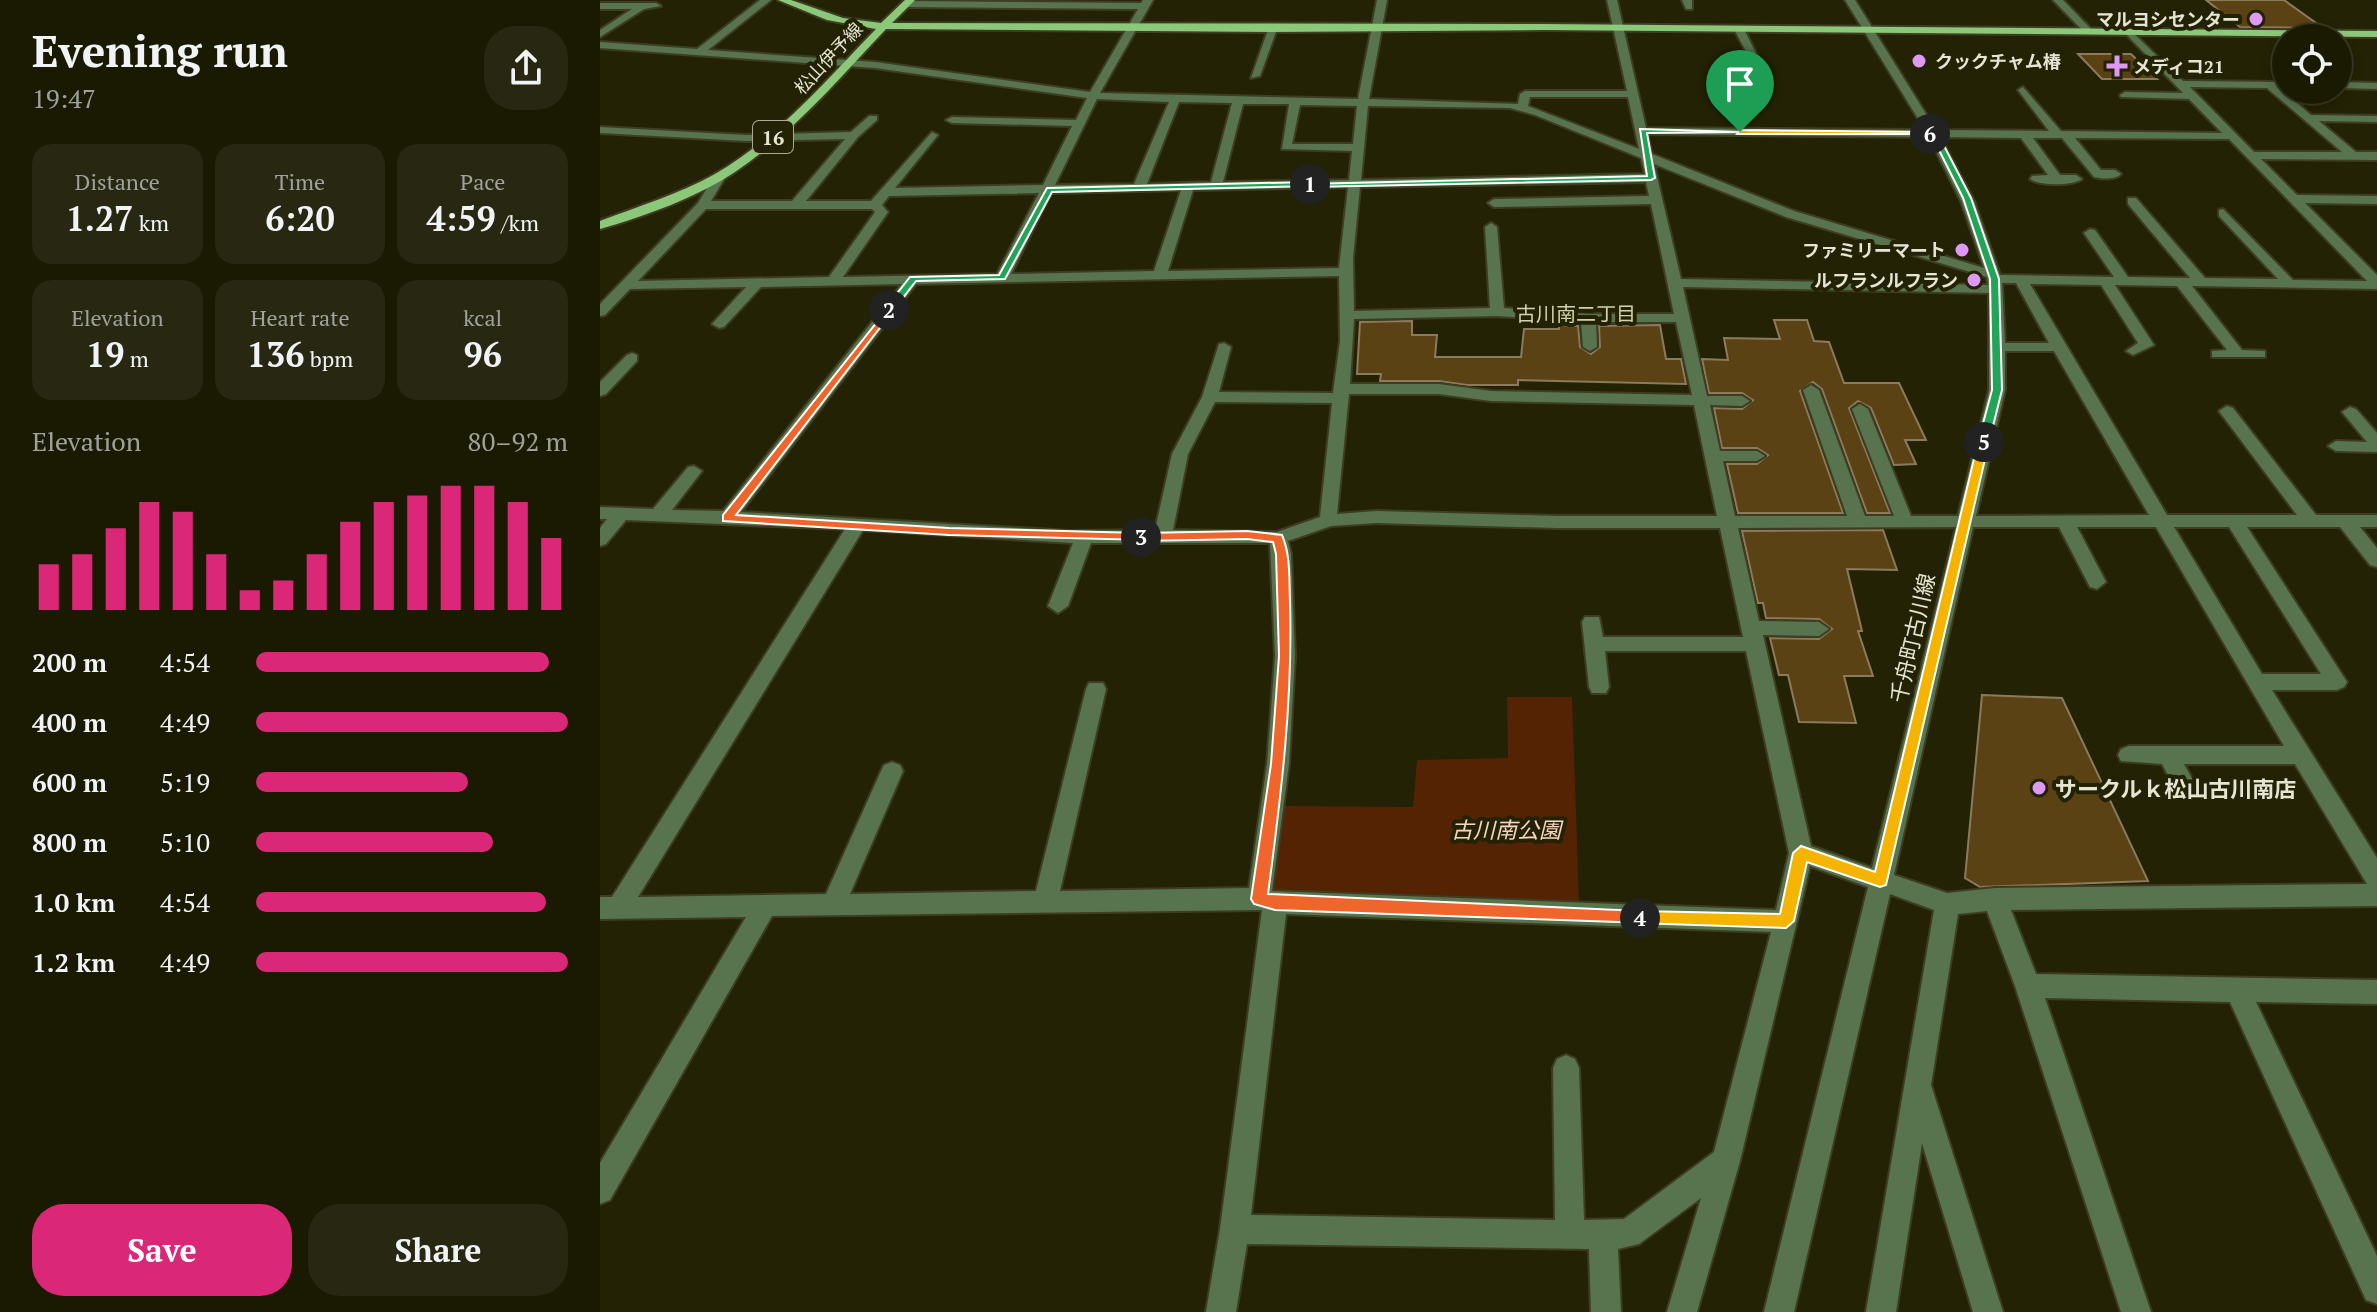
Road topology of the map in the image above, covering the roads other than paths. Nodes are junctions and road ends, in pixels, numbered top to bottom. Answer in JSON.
{"nodes":[{"id":1,"x":766,"y":0,"type":"edge"},
{"id":2,"x":783,"y":0,"type":"edge"},
{"id":3,"x":1382,"y":0,"type":"edge"},
{"id":4,"x":1612,"y":0,"type":"edge"},
{"id":5,"x":1850,"y":0,"type":"edge"},
{"id":6,"x":2058,"y":0,"type":"edge"},
{"id":7,"x":908,"y":2,"type":"edge"},
{"id":8,"x":1146,"y":3,"type":"edge"},
{"id":9,"x":600,"y":6,"type":"edge"},
{"id":10,"x":642,"y":6,"type":"junction"},
{"id":11,"x":656,"y":6,"type":"dead end"},
{"id":12,"x":882,"y":26,"type":"junction"},
{"id":13,"x":1620,"y":27,"type":"junction"},
{"id":14,"x":1378,"y":28,"type":"junction"},
{"id":15,"x":1129,"y":29,"type":"junction"},
{"id":16,"x":1272,"y":29,"type":"junction"},
{"id":17,"x":1739,"y":29,"type":"junction"},
{"id":18,"x":1869,"y":30,"type":"junction"},
{"id":19,"x":2089,"y":32,"type":"junction"},
{"id":20,"x":2129,"y":32,"type":"junction"},
{"id":21,"x":600,"y":34,"type":"edge"},
{"id":22,"x":2377,"y":34,"type":"edge"},
{"id":23,"x":600,"y":45,"type":"edge"},
{"id":24,"x":699,"y":52,"type":"junction"},
{"id":25,"x":850,"y":63,"type":"junction"},
{"id":26,"x":1761,"y":70,"type":"dead end"},
{"id":27,"x":1255,"y":76,"type":"dead end"},
{"id":28,"x":2181,"y":84,"type":"junction"},
{"id":29,"x":2270,"y":85,"type":"joint"},
{"id":30,"x":2352,"y":85,"type":"edge"},
{"id":31,"x":2377,"y":86,"type":"edge"},
{"id":32,"x":2023,"y":90,"type":"dead end"},
{"id":33,"x":1635,"y":94,"type":"junction"},
{"id":34,"x":2125,"y":95,"type":"dead end"},
{"id":35,"x":2193,"y":96,"type":"junction"},
{"id":36,"x":1094,"y":97,"type":"junction"},
{"id":37,"x":1175,"y":100,"type":"junction"},
{"id":38,"x":1238,"y":101,"type":"junction"},
{"id":39,"x":1295,"y":102,"type":"junction"},
{"id":40,"x":1363,"y":103,"type":"junction"},
{"id":41,"x":1521,"y":107,"type":"junction"},
{"id":42,"x":873,"y":118,"type":"dead end"},
{"id":43,"x":2308,"y":118,"type":"junction"},
{"id":44,"x":2377,"y":119,"type":"edge"},
{"id":45,"x":952,"y":120,"type":"dead end"},
{"id":46,"x":1082,"y":123,"type":"junction"},
{"id":47,"x":600,"y":130,"type":"edge"},
{"id":48,"x":1642,"y":131,"type":"junction"},
{"id":49,"x":1935,"y":134,"type":"junction"},
{"id":50,"x":2024,"y":134,"type":"junction"},
{"id":51,"x":854,"y":135,"type":"junction"},
{"id":52,"x":932,"y":135,"type":"dead end"},
{"id":53,"x":2062,"y":135,"type":"junction"},
{"id":54,"x":774,"y":136,"type":"junction"},
{"id":55,"x":2232,"y":136,"type":"junction"},
{"id":56,"x":1358,"y":148,"type":"junction"},
{"id":57,"x":1646,"y":155,"type":"junction"},
{"id":58,"x":2251,"y":155,"type":"junction"},
{"id":59,"x":2353,"y":156,"type":"junction"},
{"id":60,"x":2377,"y":156,"type":"edge"},
{"id":61,"x":2115,"y":174,"type":"dead end"},
{"id":62,"x":720,"y":176,"type":"junction"},
{"id":63,"x":1651,"y":178,"type":"junction"},
{"id":64,"x":2036,"y":179,"type":"dead end"},
{"id":65,"x":2057,"y":179,"type":"junction"},
{"id":66,"x":2076,"y":179,"type":"dead end"},
{"id":67,"x":1354,"y":184,"type":"junction"},
{"id":68,"x":1216,"y":186,"type":"junction"},
{"id":69,"x":1139,"y":187,"type":"junction"},
{"id":70,"x":1188,"y":187,"type":"junction"},
{"id":71,"x":1049,"y":189,"type":"junction"},
{"id":72,"x":885,"y":192,"type":"junction"},
{"id":73,"x":2295,"y":199,"type":"junction"},
{"id":74,"x":1657,"y":200,"type":"junction"},
{"id":75,"x":2359,"y":200,"type":"junction"},
{"id":76,"x":2377,"y":200,"type":"edge"},
{"id":77,"x":2132,"y":201,"type":"dead end"},
{"id":78,"x":1494,"y":203,"type":"dead end"},
{"id":79,"x":703,"y":205,"type":"junction"},
{"id":80,"x":796,"y":205,"type":"junction"},
{"id":81,"x":875,"y":205,"type":"junction"},
{"id":82,"x":2223,"y":213,"type":"dead end"},
{"id":83,"x":2377,"y":216,"type":"edge"},
{"id":84,"x":600,"y":225,"type":"edge"},
{"id":85,"x":1491,"y":227,"type":"dead end"},
{"id":86,"x":2090,"y":233,"type":"dead end"},
{"id":87,"x":1346,"y":272,"type":"junction"},
{"id":88,"x":1160,"y":275,"type":"junction"},
{"id":89,"x":1002,"y":278,"type":"junction"},
{"id":90,"x":913,"y":279,"type":"junction"},
{"id":91,"x":2020,"y":279,"type":"junction"},
{"id":92,"x":833,"y":281,"type":"junction"},
{"id":93,"x":1994,"y":281,"type":"junction"},
{"id":94,"x":2105,"y":281,"type":"junction"},
{"id":95,"x":2124,"y":281,"type":"junction"},
{"id":96,"x":2181,"y":282,"type":"junction"},
{"id":97,"x":2201,"y":282,"type":"junction"},
{"id":98,"x":757,"y":283,"type":"junction"},
{"id":99,"x":1675,"y":283,"type":"junction"},
{"id":100,"x":2290,"y":284,"type":"junction"},
{"id":101,"x":2377,"y":284,"type":"edge"},
{"id":102,"x":626,"y":285,"type":"junction"},
{"id":103,"x":607,"y":298,"type":"edge"},
{"id":104,"x":600,"y":312,"type":"edge"},
{"id":105,"x":1497,"y":312,"type":"junction"},
{"id":106,"x":1347,"y":315,"type":"junction"},
{"id":107,"x":1588,"y":318,"type":"junction"},
{"id":108,"x":1683,"y":318,"type":"junction"},
{"id":109,"x":719,"y":324,"type":"dead end"},
{"id":110,"x":1224,"y":347,"type":"dead end"},
{"id":111,"x":1590,"y":347,"type":"dead end"},
{"id":112,"x":1996,"y":347,"type":"junction"},
{"id":113,"x":2059,"y":347,"type":"junction"},
{"id":114,"x":2133,"y":351,"type":"dead end"},
{"id":115,"x":2217,"y":354,"type":"dead end"},
{"id":116,"x":2238,"y":354,"type":"junction"},
{"id":117,"x":2260,"y":354,"type":"dead end"},
{"id":118,"x":632,"y":358,"type":"dead end"},
{"id":119,"x":1811,"y":390,"type":"dead end"},
{"id":120,"x":600,"y":391,"type":"edge"},
{"id":121,"x":1341,"y":393,"type":"junction"},
{"id":122,"x":1210,"y":397,"type":"junction"},
{"id":123,"x":1701,"y":401,"type":"junction"},
{"id":124,"x":1742,"y":401,"type":"dead end"},
{"id":125,"x":1860,"y":409,"type":"dead end"},
{"id":126,"x":2227,"y":411,"type":"dead end"},
{"id":127,"x":2350,"y":412,"type":"dead end"},
{"id":128,"x":2377,"y":445,"type":"edge"},
{"id":129,"x":2336,"y":446,"type":"dead end"},
{"id":130,"x":1713,"y":456,"type":"junction"},
{"id":131,"x":1757,"y":456,"type":"dead end"},
{"id":132,"x":694,"y":471,"type":"dead end"},
{"id":133,"x":600,"y":513,"type":"edge"},
{"id":134,"x":622,"y":513,"type":"junction"},
{"id":135,"x":659,"y":514,"type":"junction"},
{"id":136,"x":727,"y":518,"type":"junction"},
{"id":137,"x":1329,"y":520,"type":"junction"},
{"id":138,"x":2377,"y":521,"type":"edge"},
{"id":139,"x":1728,"y":522,"type":"junction"},
{"id":140,"x":1858,"y":522,"type":"junction"},
{"id":141,"x":1905,"y":522,"type":"junction"},
{"id":142,"x":1964,"y":522,"type":"junction"},
{"id":143,"x":2065,"y":522,"type":"junction"},
{"id":144,"x":2161,"y":522,"type":"junction"},
{"id":145,"x":2235,"y":522,"type":"junction"},
{"id":146,"x":2312,"y":522,"type":"junction"},
{"id":147,"x":2346,"y":522,"type":"junction"},
{"id":148,"x":856,"y":526,"type":"junction"},
{"id":149,"x":1084,"y":537,"type":"junction"},
{"id":150,"x":1163,"y":537,"type":"junction"},
{"id":151,"x":1278,"y":538,"type":"junction"},
{"id":152,"x":600,"y":540,"type":"edge"},
{"id":153,"x":2377,"y":561,"type":"edge"},
{"id":154,"x":2097,"y":582,"type":"dead end"},
{"id":155,"x":1058,"y":606,"type":"dead end"},
{"id":156,"x":1592,"y":622,"type":"dead end"},
{"id":157,"x":1819,"y":629,"type":"dead end"},
{"id":158,"x":1751,"y":636,"type":"junction"},
{"id":159,"x":1595,"y":644,"type":"junction"},
{"id":160,"x":2256,"y":682,"type":"junction"},
{"id":161,"x":1599,"y":687,"type":"dead end"},
{"id":162,"x":1096,"y":689,"type":"dead end"},
{"id":163,"x":2129,"y":755,"type":"dead end"},
{"id":164,"x":2168,"y":755,"type":"junction"},
{"id":165,"x":2301,"y":755,"type":"junction"},
{"id":166,"x":892,"y":771,"type":"dead end"},
{"id":167,"x":2184,"y":784,"type":"dead end"},
{"id":168,"x":1801,"y":853,"type":"junction"},
{"id":169,"x":2377,"y":879,"type":"edge"},
{"id":170,"x":1880,"y":881,"type":"junction"},
{"id":171,"x":2377,"y":895,"type":"edge"},
{"id":172,"x":1995,"y":899,"type":"junction"},
{"id":173,"x":1267,"y":901,"type":"junction"},
{"id":174,"x":1045,"y":902,"type":"junction"},
{"id":175,"x":1947,"y":904,"type":"junction"},
{"id":176,"x":833,"y":905,"type":"junction"},
{"id":177,"x":765,"y":906,"type":"junction"},
{"id":178,"x":609,"y":908,"type":"edge"},
{"id":179,"x":1786,"y":921,"type":"junction"},
{"id":180,"x":2028,"y":986,"type":"junction"},
{"id":181,"x":2237,"y":989,"type":"junction"},
{"id":182,"x":2377,"y":992,"type":"edge"},
{"id":183,"x":1566,"y":1068,"type":"dead end"},
{"id":184,"x":1918,"y":1084,"type":"junction"},
{"id":185,"x":1726,"y":1161,"type":"junction"},
{"id":186,"x":600,"y":1190,"type":"edge"},
{"id":187,"x":1235,"y":1229,"type":"junction"},
{"id":188,"x":1603,"y":1234,"type":"junction"},
{"id":189,"x":1570,"y":1235,"type":"junction"},
{"id":190,"x":2377,"y":1289,"type":"edge"},
{"id":191,"x":1221,"y":1312,"type":"edge"},
{"id":192,"x":1606,"y":1312,"type":"edge"},
{"id":193,"x":1682,"y":1312,"type":"edge"},
{"id":194,"x":1779,"y":1312,"type":"edge"},
{"id":195,"x":1881,"y":1312,"type":"edge"},
{"id":196,"x":1988,"y":1312,"type":"edge"},
{"id":197,"x":2136,"y":1312,"type":"edge"}],
"edges":[{"from":1,"to":24,"type":"street"},
{"from":2,"to":12,"type":"main road"},
{"from":3,"to":14,"type":"street"},
{"from":4,"to":13,"type":"street"},
{"from":5,"to":18,"type":"street","name":"千舟町古川線"},
{"from":6,"to":19,"type":"street"},
{"from":7,"to":8,"type":"street"},
{"from":7,"to":12,"type":"main road","name":"松山伊予線","number":"16"},
{"from":8,"to":15,"type":"street"},
{"from":9,"to":10,"type":"street"},
{"from":10,"to":11,"type":"street"},
{"from":10,"to":21,"type":"street"},
{"from":12,"to":15,"type":"main road"},
{"from":12,"to":25,"type":"main road","name":"松山伊予線","number":"16"},
{"from":13,"to":14,"type":"main road"},
{"from":13,"to":17,"type":"main road"},
{"from":13,"to":33,"type":"street"},
{"from":14,"to":16,"type":"main road"},
{"from":14,"to":40,"type":"street"},
{"from":15,"to":16,"type":"main road"},
{"from":15,"to":36,"type":"street"},
{"from":16,"to":27,"type":"street"},
{"from":17,"to":18,"type":"main road"},
{"from":17,"to":26,"type":"street"},
{"from":18,"to":19,"type":"main road"},
{"from":18,"to":49,"type":"street","name":"千舟町古川線"},
{"from":19,"to":20,"type":"main road"},
{"from":20,"to":22,"type":"main road"},
{"from":20,"to":28,"type":"street"},
{"from":23,"to":24,"type":"street"},
{"from":24,"to":25,"type":"street"},
{"from":25,"to":36,"type":"street"},
{"from":25,"to":54,"type":"main road","name":"松山伊予線","number":"16"},
{"from":28,"to":29,"type":"street"},
{"from":28,"to":35,"type":"street"},
{"from":29,"to":43,"type":"street"},
{"from":30,"to":31,"type":"street"},
{"from":32,"to":53,"type":"street"},
{"from":33,"to":41,"type":"street"},
{"from":33,"to":48,"type":"street"},
{"from":34,"to":35,"type":"street"},
{"from":35,"to":55,"type":"street"},
{"from":36,"to":37,"type":"street"},
{"from":36,"to":46,"type":"street"},
{"from":37,"to":38,"type":"street"},
{"from":37,"to":69,"type":"street"},
{"from":38,"to":39,"type":"street"},
{"from":38,"to":68,"type":"street"},
{"from":39,"to":40,"type":"street"},
{"from":39,"to":56,"type":"street"},
{"from":40,"to":41,"type":"street"},
{"from":40,"to":56,"type":"street"},
{"from":41,"to":57,"type":"street"},
{"from":42,"to":51,"type":"street"},
{"from":43,"to":44,"type":"street"},
{"from":43,"to":59,"type":"street"},
{"from":45,"to":46,"type":"street"},
{"from":46,"to":71,"type":"street"},
{"from":47,"to":54,"type":"street"},
{"from":48,"to":49,"type":"street"},
{"from":48,"to":57,"type":"street"},
{"from":49,"to":50,"type":"street"},
{"from":49,"to":93,"type":"street","name":"千舟町古川線"},
{"from":50,"to":53,"type":"street"},
{"from":50,"to":65,"type":"street"},
{"from":51,"to":54,"type":"street"},
{"from":51,"to":80,"type":"street"},
{"from":52,"to":72,"type":"street"},
{"from":53,"to":55,"type":"street"},
{"from":53,"to":61,"type":"street"},
{"from":54,"to":62,"type":"main road","name":"松山伊予線","number":"16"},
{"from":55,"to":58,"type":"street"},
{"from":56,"to":67,"type":"street"},
{"from":57,"to":63,"type":"street"},
{"from":57,"to":93,"type":"street"},
{"from":58,"to":59,"type":"street"},
{"from":58,"to":73,"type":"street"},
{"from":59,"to":60,"type":"street"},
{"from":62,"to":79,"type":"street"},
{"from":62,"to":84,"type":"main road","name":"松山伊予線","number":"16"},
{"from":63,"to":67,"type":"street"},
{"from":63,"to":74,"type":"street"},
{"from":64,"to":65,"type":"street"},
{"from":65,"to":66,"type":"street"},
{"from":67,"to":68,"type":"street"},
{"from":67,"to":87,"type":"street"},
{"from":68,"to":70,"type":"street"},
{"from":69,"to":70,"type":"street"},
{"from":69,"to":71,"type":"street"},
{"from":70,"to":88,"type":"street"},
{"from":71,"to":72,"type":"street"},
{"from":71,"to":89,"type":"street"},
{"from":72,"to":81,"type":"street"},
{"from":73,"to":75,"type":"street"},
{"from":73,"to":101,"type":"street"},
{"from":74,"to":78,"type":"street"},
{"from":74,"to":99,"type":"street"},
{"from":75,"to":76,"type":"street"},
{"from":75,"to":83,"type":"street"},
{"from":77,"to":97,"type":"street"},
{"from":79,"to":80,"type":"street"},
{"from":79,"to":102,"type":"street"},
{"from":80,"to":81,"type":"street"},
{"from":81,"to":92,"type":"street"},
{"from":82,"to":100,"type":"street"},
{"from":85,"to":105,"type":"street"},
{"from":86,"to":95,"type":"street"},
{"from":87,"to":88,"type":"street"},
{"from":87,"to":106,"type":"street"},
{"from":88,"to":89,"type":"street"},
{"from":89,"to":90,"type":"street"},
{"from":90,"to":92,"type":"street"},
{"from":90,"to":136,"type":"street"},
{"from":91,"to":93,"type":"street"},
{"from":91,"to":94,"type":"street"},
{"from":91,"to":113,"type":"street"},
{"from":92,"to":98,"type":"street"},
{"from":93,"to":99,"type":"street"},
{"from":93,"to":112,"type":"street","name":"千舟町古川線"},
{"from":94,"to":95,"type":"street"},
{"from":94,"to":114,"type":"street"},
{"from":95,"to":96,"type":"street"},
{"from":96,"to":97,"type":"street"},
{"from":96,"to":116,"type":"street"},
{"from":97,"to":100,"type":"street"},
{"from":98,"to":102,"type":"street"},
{"from":98,"to":109,"type":"street"},
{"from":99,"to":108,"type":"street"},
{"from":100,"to":101,"type":"street"},
{"from":102,"to":103,"type":"street"},
{"from":103,"to":104,"type":"street"},
{"from":105,"to":106,"type":"street"},
{"from":105,"to":107,"type":"street"},
{"from":106,"to":121,"type":"street"},
{"from":107,"to":108,"type":"street"},
{"from":107,"to":111,"type":"street"},
{"from":108,"to":123,"type":"street"},
{"from":110,"to":122,"type":"street"},
{"from":112,"to":113,"type":"street"},
{"from":112,"to":142,"type":"street","name":"千舟町古川線"},
{"from":113,"to":144,"type":"street"},
{"from":115,"to":116,"type":"street"},
{"from":116,"to":117,"type":"street"},
{"from":118,"to":120,"type":"street"},
{"from":119,"to":140,"type":"street"},
{"from":121,"to":122,"type":"street"},
{"from":121,"to":123,"type":"street"},
{"from":121,"to":137,"type":"street"},
{"from":122,"to":150,"type":"street"},
{"from":123,"to":124,"type":"street"},
{"from":123,"to":130,"type":"street"},
{"from":125,"to":141,"type":"street"},
{"from":126,"to":146,"type":"street"},
{"from":127,"to":128,"type":"street"},
{"from":128,"to":129,"type":"street"},
{"from":130,"to":131,"type":"street"},
{"from":130,"to":139,"type":"street"},
{"from":132,"to":135,"type":"street"},
{"from":133,"to":134,"type":"street"},
{"from":134,"to":135,"type":"street"},
{"from":134,"to":152,"type":"street"},
{"from":135,"to":136,"type":"street"},
{"from":136,"to":148,"type":"street"},
{"from":137,"to":139,"type":"street"},
{"from":137,"to":151,"type":"street"},
{"from":138,"to":147,"type":"street"},
{"from":139,"to":140,"type":"street"},
{"from":139,"to":158,"type":"street"},
{"from":140,"to":141,"type":"street"},
{"from":141,"to":142,"type":"street"},
{"from":142,"to":143,"type":"street"},
{"from":142,"to":170,"type":"street","name":"千舟町古川線"},
{"from":143,"to":144,"type":"street"},
{"from":143,"to":154,"type":"street"},
{"from":144,"to":145,"type":"street"},
{"from":144,"to":160,"type":"street"},
{"from":145,"to":146,"type":"street"},
{"from":145,"to":160,"type":"street"},
{"from":146,"to":147,"type":"street"},
{"from":147,"to":153,"type":"street"},
{"from":148,"to":149,"type":"street"},
{"from":148,"to":178,"type":"street"},
{"from":149,"to":150,"type":"street"},
{"from":149,"to":155,"type":"street"},
{"from":150,"to":151,"type":"street"},
{"from":151,"to":173,"type":"street"},
{"from":156,"to":159,"type":"street"},
{"from":157,"to":158,"type":"street"},
{"from":158,"to":159,"type":"street"},
{"from":158,"to":168,"type":"street"},
{"from":159,"to":161,"type":"street"},
{"from":160,"to":165,"type":"street"},
{"from":162,"to":174,"type":"street"},
{"from":163,"to":164,"type":"street"},
{"from":164,"to":165,"type":"street"},
{"from":164,"to":167,"type":"street"},
{"from":165,"to":169,"type":"street"},
{"from":166,"to":176,"type":"street"},
{"from":168,"to":170,"type":"street"},
{"from":168,"to":179,"type":"street"},
{"from":170,"to":175,"type":"street"},
{"from":170,"to":194,"type":"street","name":"千舟町古川線"},
{"from":171,"to":172,"type":"street"},
{"from":172,"to":175,"type":"street"},
{"from":172,"to":180,"type":"street"},
{"from":173,"to":174,"type":"street"},
{"from":173,"to":179,"type":"street"},
{"from":173,"to":187,"type":"street"},
{"from":174,"to":176,"type":"street"},
{"from":175,"to":184,"type":"street"},
{"from":176,"to":177,"type":"street"},
{"from":177,"to":178,"type":"street"},
{"from":177,"to":186,"type":"street"},
{"from":179,"to":185,"type":"street"},
{"from":180,"to":181,"type":"street"},
{"from":180,"to":197,"type":"street"},
{"from":181,"to":182,"type":"street"},
{"from":181,"to":190,"type":"street"},
{"from":183,"to":189,"type":"street"},
{"from":184,"to":195,"type":"street"},
{"from":184,"to":196,"type":"street"},
{"from":185,"to":188,"type":"street"},
{"from":185,"to":193,"type":"street"},
{"from":187,"to":189,"type":"street"},
{"from":187,"to":191,"type":"street"},
{"from":188,"to":189,"type":"street"},
{"from":188,"to":192,"type":"street"}]}
